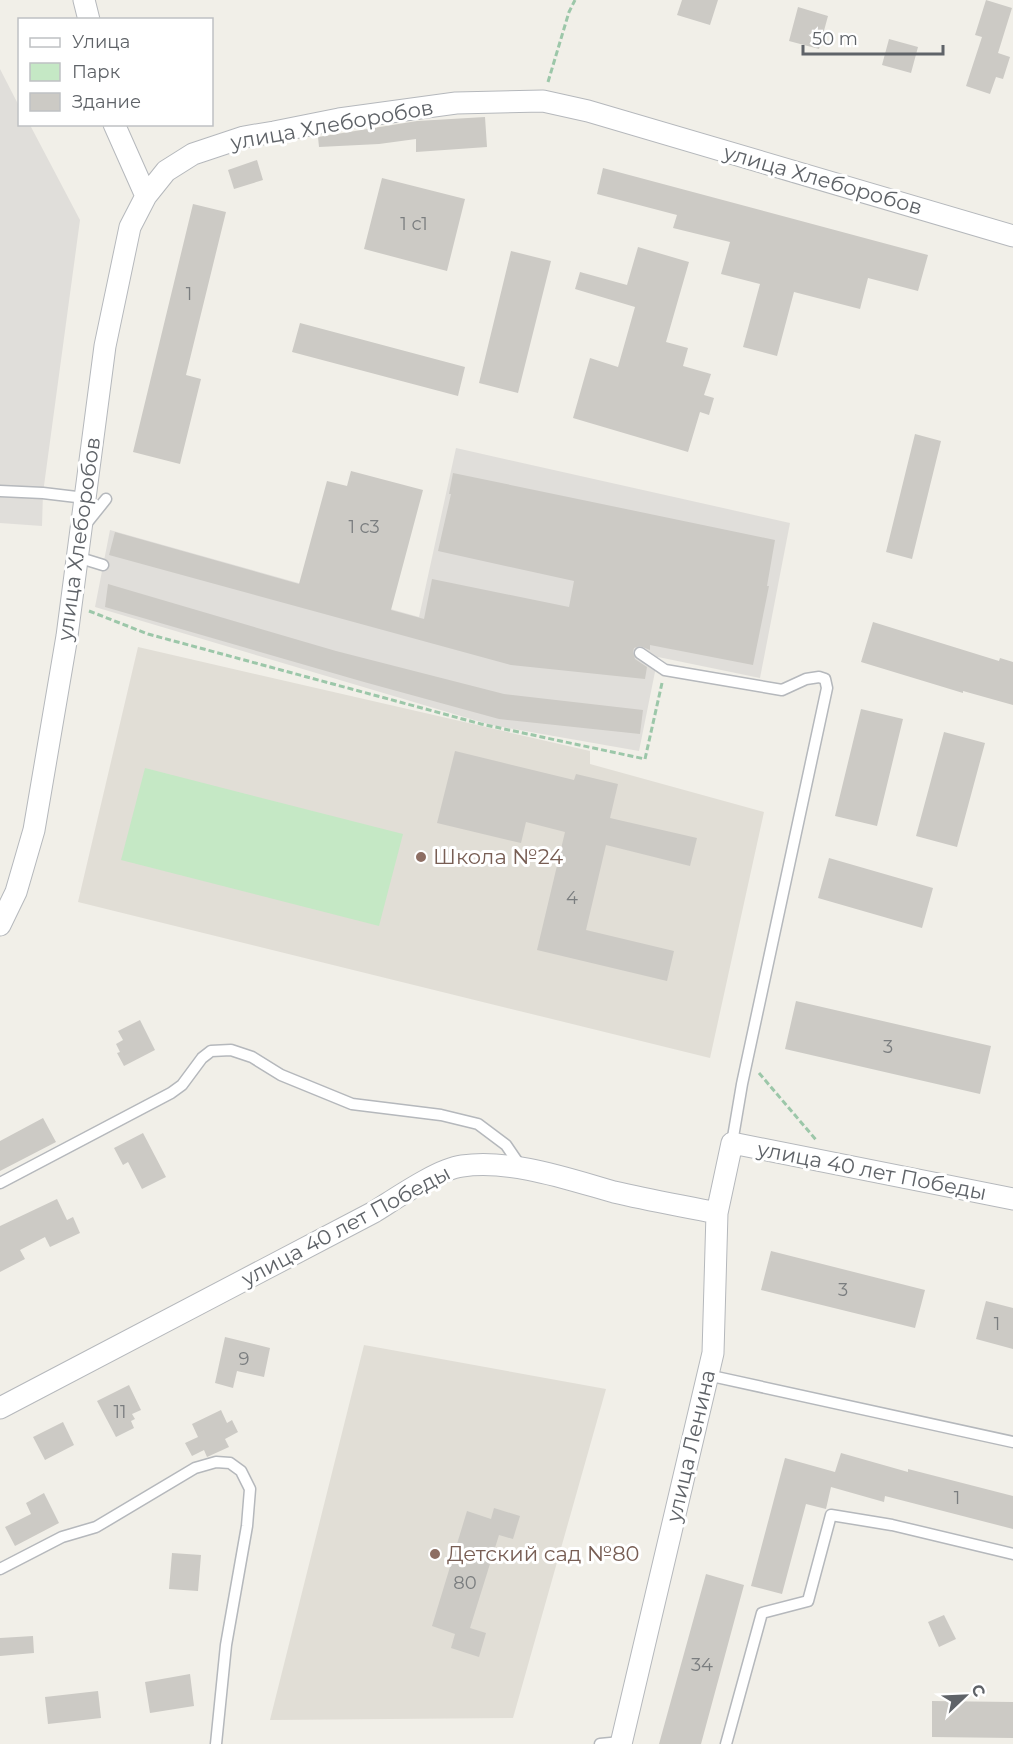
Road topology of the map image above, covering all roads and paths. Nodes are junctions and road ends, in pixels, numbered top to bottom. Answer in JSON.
{"nodes":[{"id":1,"x":84,"y":0,"type":"edge"},
{"id":2,"x":575,"y":0,"type":"edge"},
{"id":3,"x":88,"y":18,"type":"edge"},
{"id":4,"x":543,"y":101,"type":"junction"},
{"id":5,"x":115,"y":126,"type":"edge"},
{"id":6,"x":146,"y":196,"type":"junction"},
{"id":7,"x":1013,"y":236,"type":"edge"},
{"id":8,"x":0,"y":491,"type":"edge"},
{"id":9,"x":85,"y":498,"type":"junction"},
{"id":10,"x":106,"y":499,"type":"dead end"},
{"id":11,"x":80,"y":531,"type":"junction"},
{"id":12,"x":77,"y":557,"type":"junction"},
{"id":13,"x":104,"y":565,"type":"dead end"},
{"id":14,"x":71,"y":604,"type":"junction"},
{"id":15,"x":640,"y":653,"type":"dead end"},
{"id":16,"x":665,"y":670,"type":"junction"},
{"id":17,"x":0,"y":925,"type":"edge"},
{"id":18,"x":748,"y":1060,"type":"junction"},
{"id":19,"x":732,"y":1143,"type":"junction"},
{"id":20,"x":837,"y":1164,"type":"junction"},
{"id":21,"x":523,"y":1170,"type":"junction"},
{"id":22,"x":0,"y":1183,"type":"edge"},
{"id":23,"x":1013,"y":1199,"type":"edge"},
{"id":24,"x":717,"y":1213,"type":"junction"},
{"id":25,"x":707,"y":1375,"type":"junction"},
{"id":26,"x":0,"y":1408,"type":"edge"},
{"id":27,"x":1013,"y":1442,"type":"edge"},
{"id":28,"x":1013,"y":1554,"type":"edge"},
{"id":29,"x":0,"y":1569,"type":"edge"},
{"id":30,"x":621,"y":1743,"type":"edge"},
{"id":31,"x":216,"y":1744,"type":"edge"},
{"id":32,"x":600,"y":1744,"type":"edge"},
{"id":33,"x":726,"y":1744,"type":"edge"}],
"edges":[{"from":1,"to":3,"type":"street"},
{"from":2,"to":4,"type":"path"},
{"from":4,"to":6,"type":"street","name":"улица Хлеборобов"},
{"from":4,"to":7,"type":"street","name":"улица Хлеборобов"},
{"from":5,"to":6,"type":"street"},
{"from":6,"to":9,"type":"street","name":"улица Хлеборобов"},
{"from":8,"to":9,"type":"lane"},
{"from":9,"to":11,"type":"street","name":"улица Хлеборобов"},
{"from":10,"to":11,"type":"lane"},
{"from":11,"to":12,"type":"street","name":"улица Хлеборобов"},
{"from":12,"to":13,"type":"lane"},
{"from":12,"to":14,"type":"street","name":"улица Хлеборобов"},
{"from":14,"to":16,"type":"path"},
{"from":14,"to":17,"type":"street","name":"улица Хлеборобов"},
{"from":15,"to":16,"type":"lane"},
{"from":16,"to":18,"type":"lane"},
{"from":18,"to":19,"type":"lane"},
{"from":18,"to":20,"type":"path"},
{"from":19,"to":20,"type":"street","name":"улица 40 лет Победы"},
{"from":19,"to":24,"type":"street","name":"улица Ленина"},
{"from":20,"to":23,"type":"street","name":"улица 40 лет Победы"},
{"from":21,"to":22,"type":"lane"},
{"from":21,"to":24,"type":"street","name":"улица 40 лет Победы"},
{"from":21,"to":26,"type":"street","name":"улица 40 лет Победы"},
{"from":24,"to":25,"type":"street","name":"улица Ленина"},
{"from":25,"to":27,"type":"lane"},
{"from":25,"to":30,"type":"street","name":"улица Ленина"},
{"from":28,"to":33,"type":"lane"},
{"from":29,"to":31,"type":"lane"},
{"from":30,"to":32,"type":"lane"}]}
